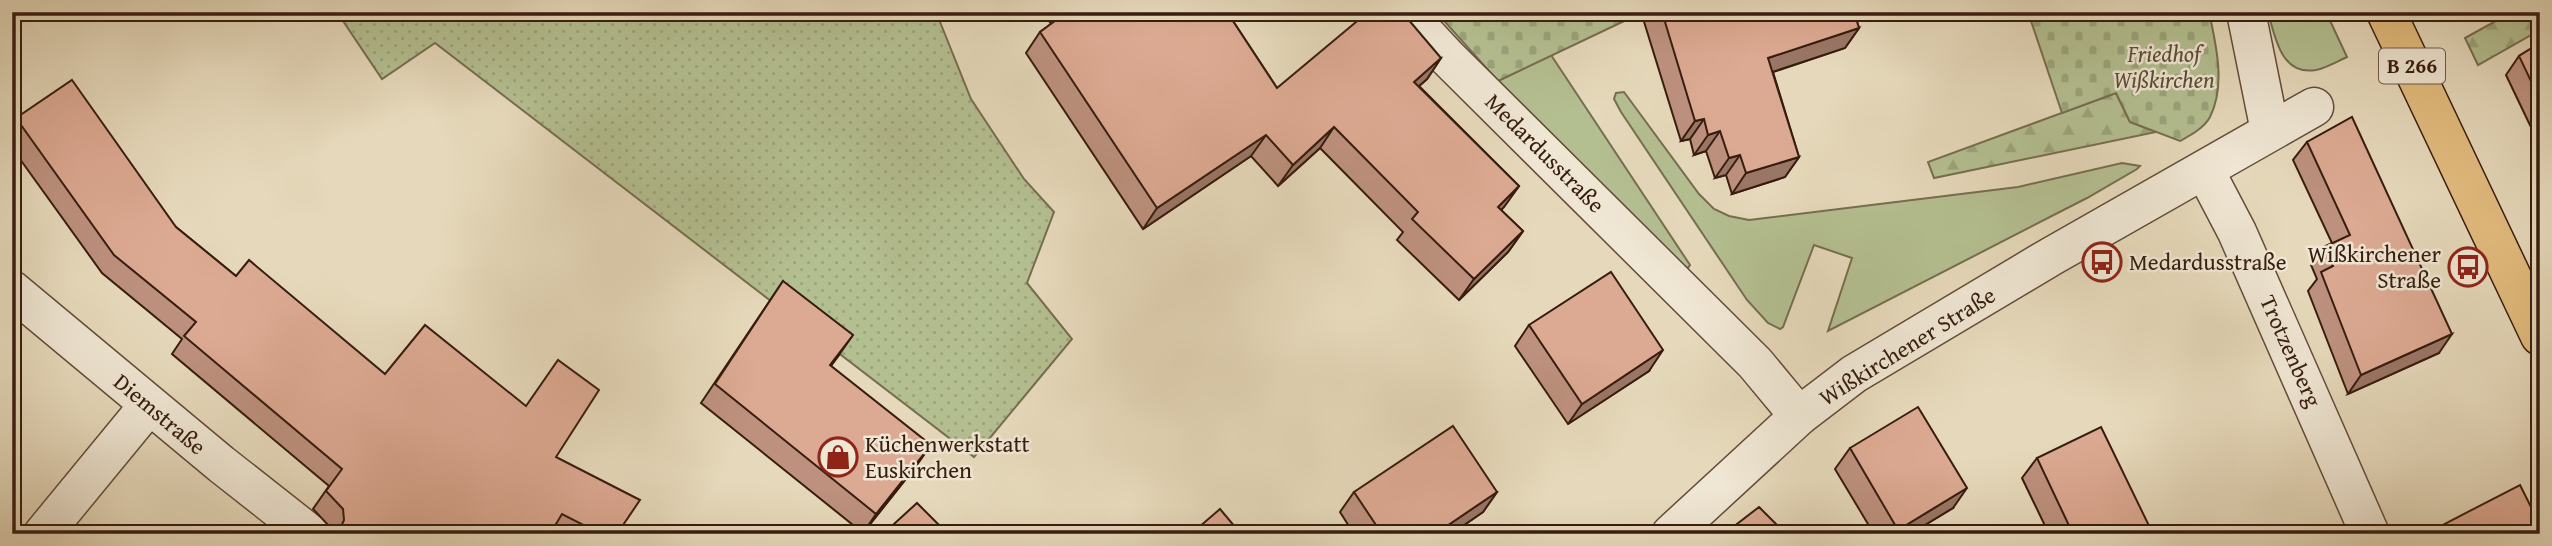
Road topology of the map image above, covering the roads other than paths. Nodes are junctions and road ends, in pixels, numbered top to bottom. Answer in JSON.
{"nodes":[{"id":1,"x":1405,"y":12,"type":"edge"},
{"id":2,"x":2246,"y":12,"type":"edge"},
{"id":3,"x":2386,"y":12,"type":"edge"},
{"id":4,"x":2314,"y":107,"type":"dead end"},
{"id":5,"x":2270,"y":131,"type":"junction"},
{"id":6,"x":2205,"y":171,"type":"junction"},
{"id":7,"x":12,"y":290,"type":"edge"},
{"id":8,"x":2540,"y":336,"type":"edge"},
{"id":9,"x":149,"y":405,"type":"junction"},
{"id":10,"x":1799,"y":416,"type":"junction"},
{"id":11,"x":43,"y":534,"type":"edge"},
{"id":12,"x":310,"y":534,"type":"edge"},
{"id":13,"x":1671,"y":534,"type":"edge"},
{"id":14,"x":2370,"y":534,"type":"edge"}],
"edges":[{"from":1,"to":10,"type":"street","name":"Medardusstraße"},
{"from":2,"to":5,"type":"street"},
{"from":3,"to":8,"type":"main road","number":"B 266"},
{"from":4,"to":5,"type":"street","name":"Wißkirchener Straße"},
{"from":5,"to":6,"type":"street","name":"Wißkirchener Straße"},
{"from":6,"to":10,"type":"street","name":"Wißkirchener Straße"},
{"from":6,"to":14,"type":"street","name":"Trotzenberg"},
{"from":7,"to":9,"type":"street","name":"Diemstraße"},
{"from":9,"to":11,"type":"street"},
{"from":9,"to":12,"type":"street","name":"Diemstraße"},
{"from":10,"to":13,"type":"street","name":"Wißkirchener Straße"}]}
